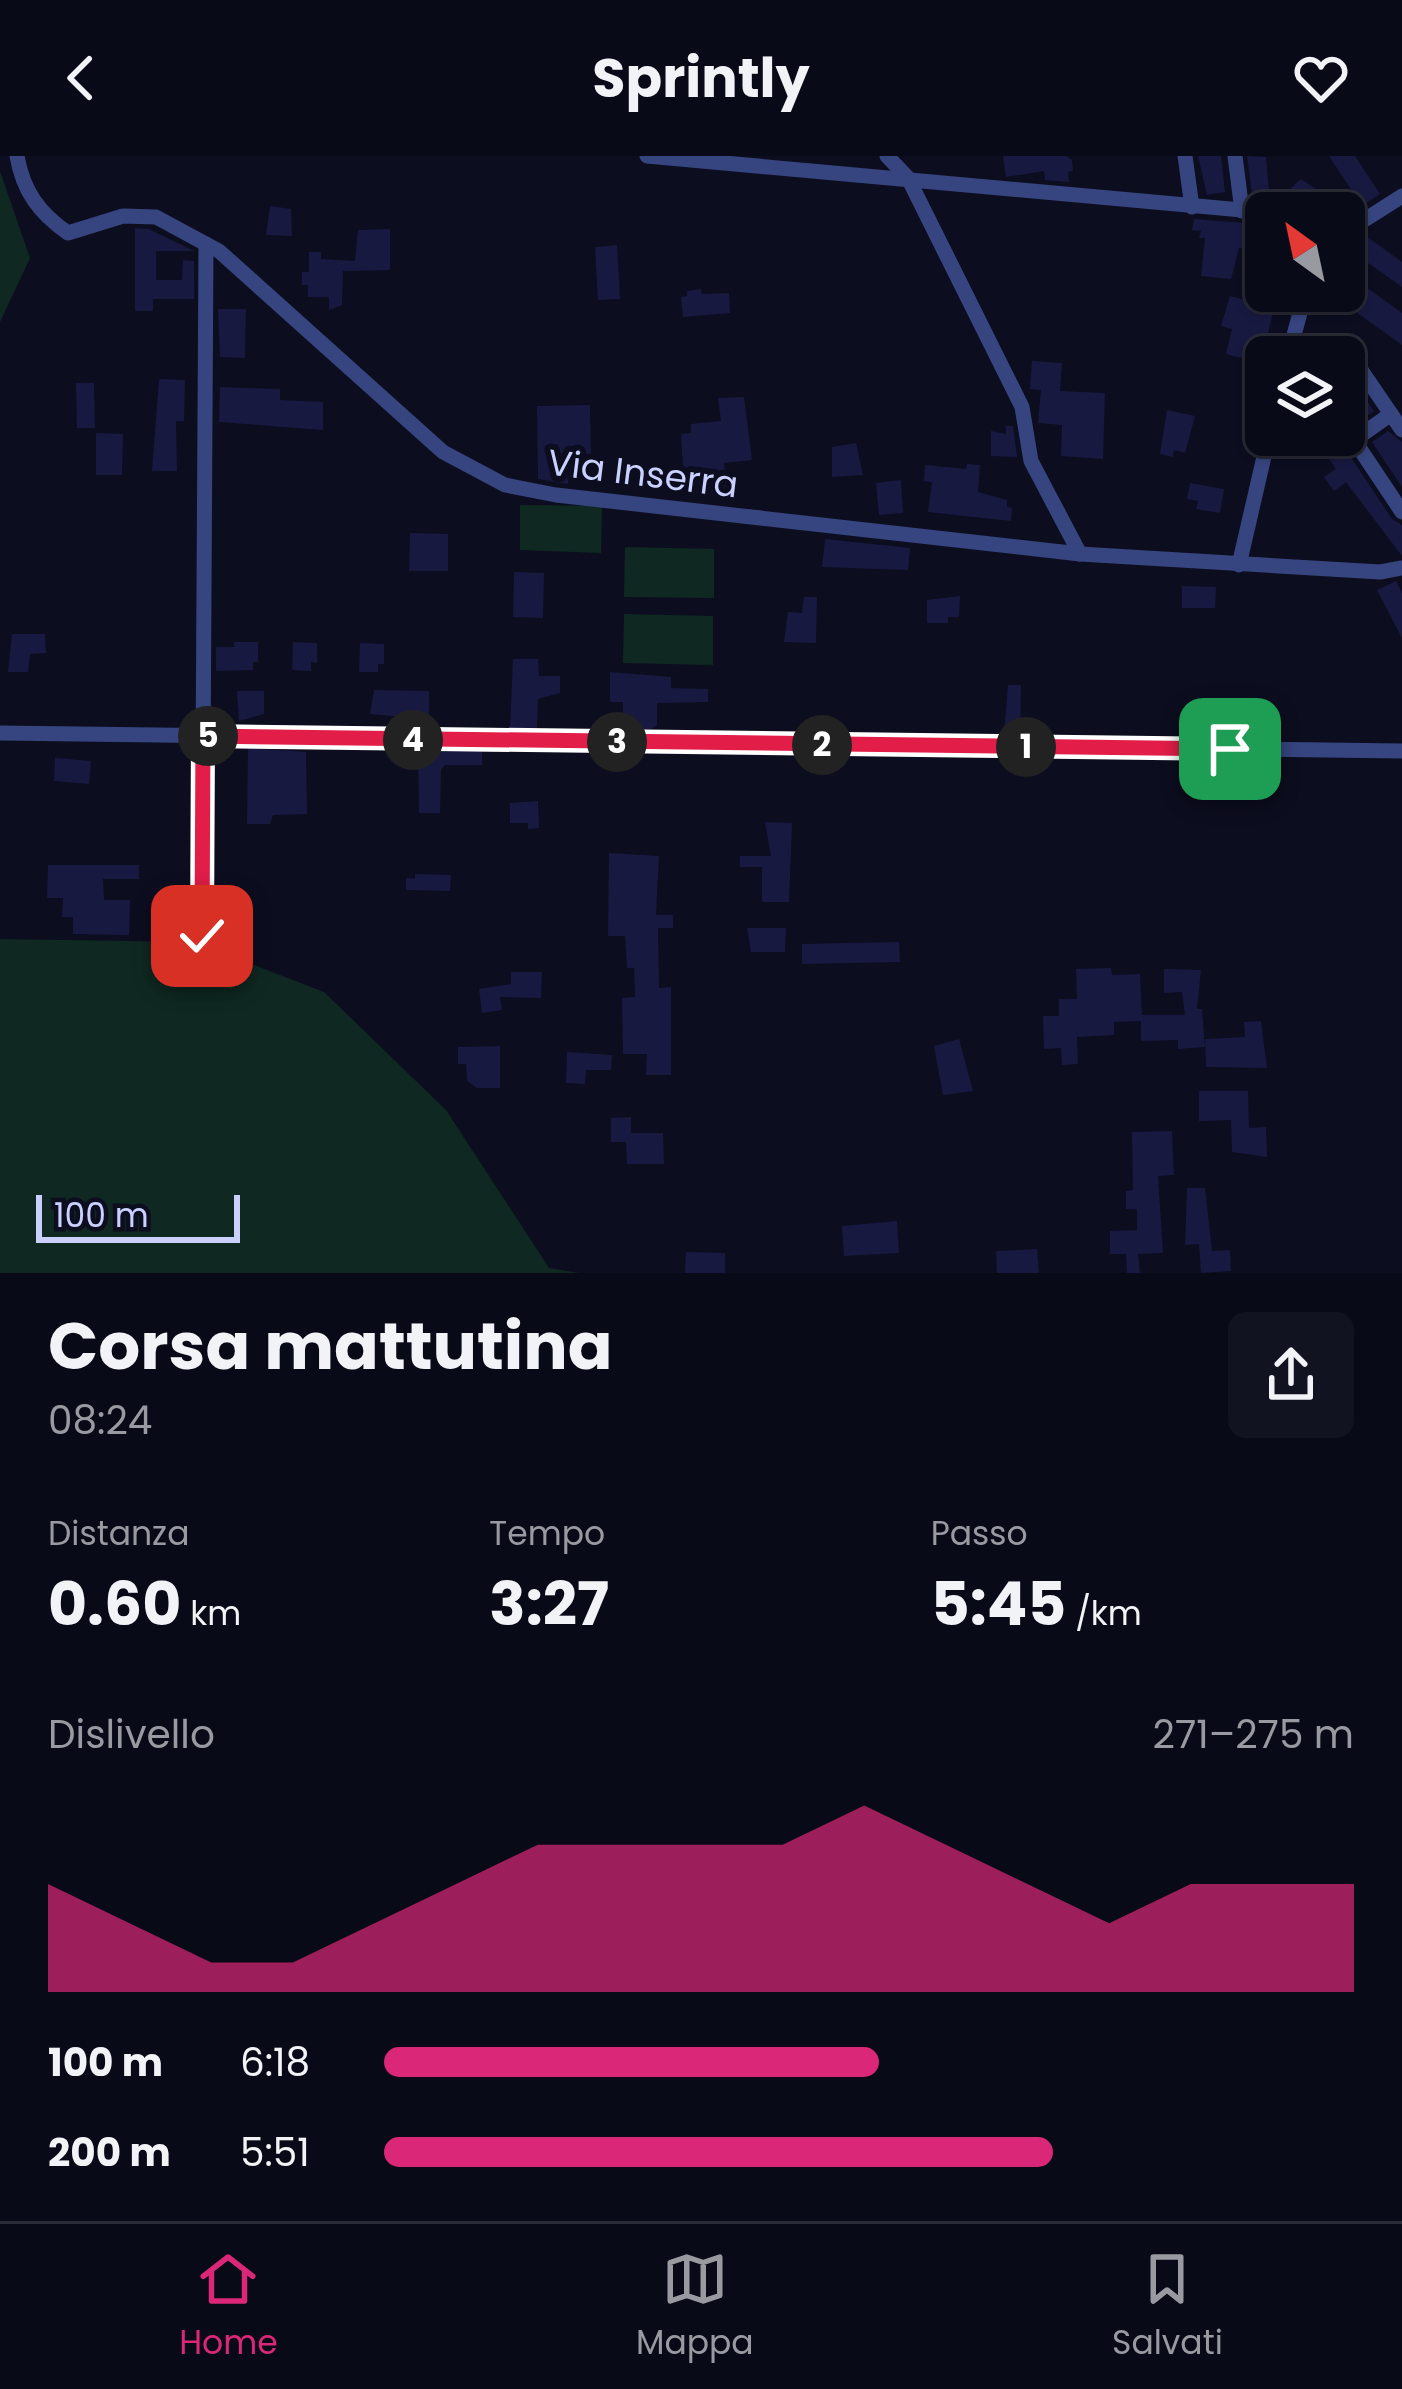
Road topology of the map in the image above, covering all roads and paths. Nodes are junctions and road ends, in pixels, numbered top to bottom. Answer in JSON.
{"nodes":[{"id":1,"x":16,"y":156,"type":"edge"},
{"id":2,"x":647,"y":156,"type":"edge"},
{"id":3,"x":887,"y":156,"type":"edge"},
{"id":4,"x":1185,"y":156,"type":"edge"},
{"id":5,"x":1235,"y":156,"type":"edge"},
{"id":6,"x":908,"y":178,"type":"junction"},
{"id":7,"x":1402,"y":196,"type":"edge"},
{"id":8,"x":1192,"y":207,"type":"junction"},
{"id":9,"x":1242,"y":211,"type":"junction"},
{"id":10,"x":1245,"y":211,"type":"edge"},
{"id":11,"x":1366,"y":219,"type":"dead end"},
{"id":12,"x":206,"y":244,"type":"junction"},
{"id":13,"x":1365,"y":377,"type":"edge"},
{"id":14,"x":1391,"y":414,"type":"junction"},
{"id":15,"x":1402,"y":430,"type":"edge"},
{"id":16,"x":1365,"y":432,"type":"edge"},
{"id":17,"x":1264,"y":456,"type":"edge"},
{"id":18,"x":1365,"y":456,"type":"edge"},
{"id":19,"x":1402,"y":512,"type":"edge"},
{"id":20,"x":1080,"y":554,"type":"junction"},
{"id":21,"x":1239,"y":565,"type":"junction"},
{"id":22,"x":1402,"y":568,"type":"edge"},
{"id":23,"x":0,"y":733,"type":"edge"},
{"id":24,"x":203,"y":736,"type":"junction"},
{"id":25,"x":1402,"y":751,"type":"edge"},
{"id":26,"x":202,"y":936,"type":"dead end"}],
"edges":[{"from":1,"to":12,"type":"street","name":"Via Inserra"},
{"from":2,"to":6,"type":"street"},
{"from":3,"to":6,"type":"street"},
{"from":4,"to":8,"type":"street"},
{"from":5,"to":9,"type":"street"},
{"from":6,"to":8,"type":"street"},
{"from":6,"to":20,"type":"street"},
{"from":7,"to":11,"type":"street"},
{"from":8,"to":9,"type":"street"},
{"from":9,"to":10,"type":"street"},
{"from":12,"to":20,"type":"street","name":"Via Inserra"},
{"from":12,"to":24,"type":"street"},
{"from":13,"to":14,"type":"street"},
{"from":14,"to":15,"type":"street"},
{"from":14,"to":16,"type":"street"},
{"from":17,"to":21,"type":"street"},
{"from":18,"to":19,"type":"street"},
{"from":20,"to":21,"type":"street","name":"Via Inserra"},
{"from":21,"to":22,"type":"street","name":"Via Inserra"},
{"from":23,"to":24,"type":"street"},
{"from":24,"to":25,"type":"street"},
{"from":24,"to":26,"type":"street"}]}
